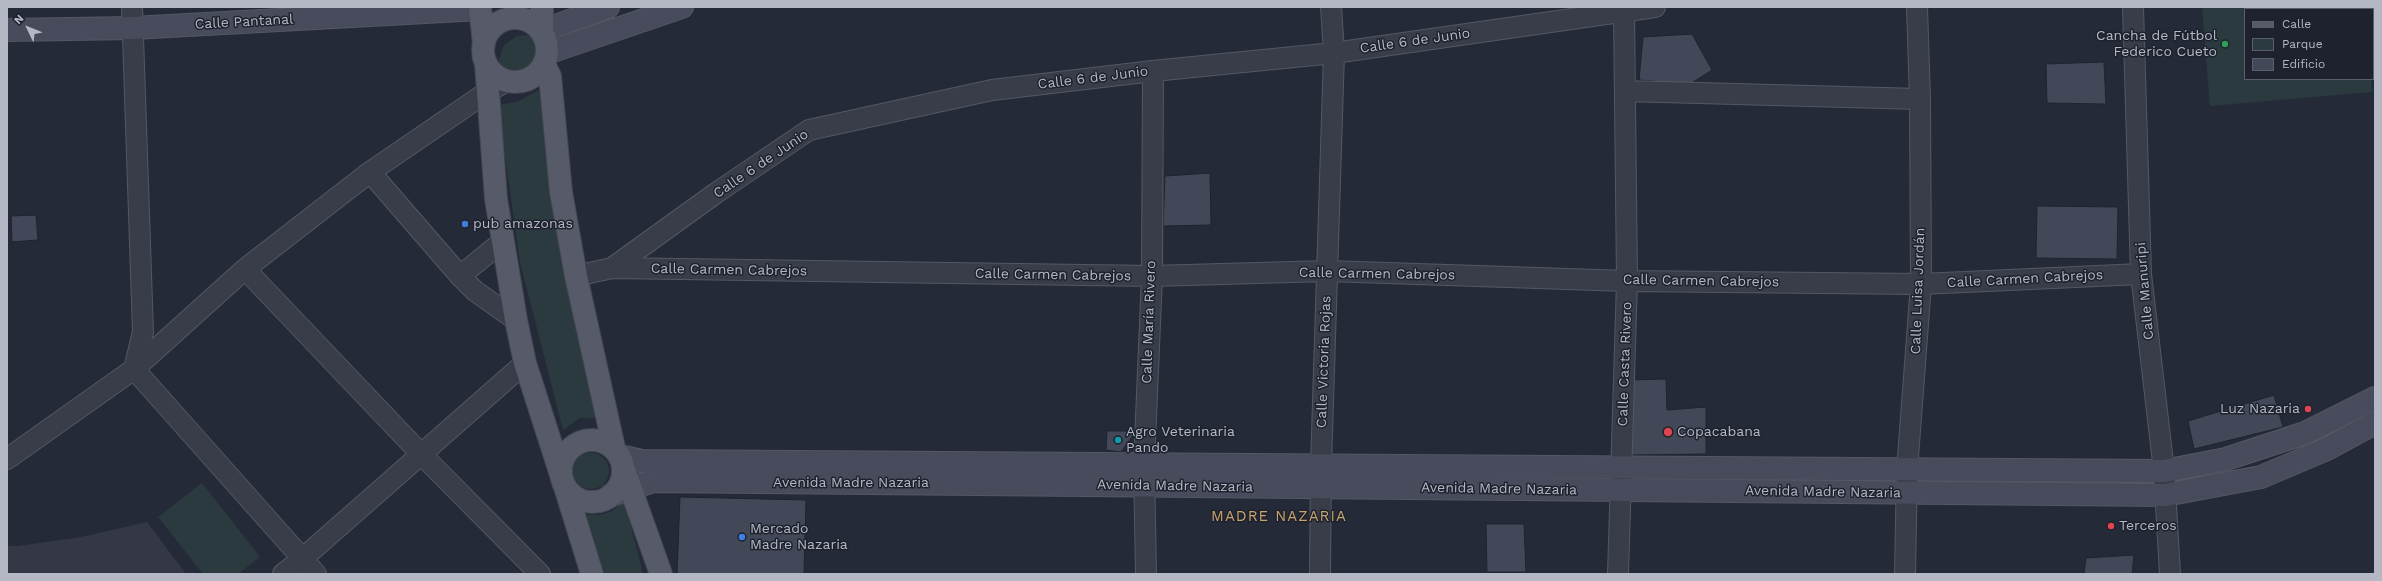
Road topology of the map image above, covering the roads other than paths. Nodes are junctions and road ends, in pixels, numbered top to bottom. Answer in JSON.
{"nodes":[{"id":1,"x":542,"y":7,"type":"edge"},
{"id":2,"x":608,"y":7,"type":"edge"},
{"id":3,"x":682,"y":7,"type":"edge"},
{"id":4,"x":1331,"y":7,"type":"edge"},
{"id":5,"x":1655,"y":7,"type":"edge"},
{"id":6,"x":1917,"y":7,"type":"edge"},
{"id":7,"x":2133,"y":7,"type":"edge"},
{"id":8,"x":480,"y":8,"type":"edge"},
{"id":9,"x":1624,"y":10,"type":"junction"},
{"id":10,"x":132,"y":18,"type":"edge"},
{"id":11,"x":503,"y":21,"type":"junction"},
{"id":12,"x":7,"y":30,"type":"edge"},
{"id":13,"x":542,"y":31,"type":"junction"},
{"id":14,"x":1334,"y":53,"type":"junction"},
{"id":15,"x":485,"y":54,"type":"junction"},
{"id":16,"x":546,"y":58,"type":"junction"},
{"id":17,"x":1153,"y":70,"type":"junction"},
{"id":18,"x":507,"y":82,"type":"junction"},
{"id":19,"x":1625,"y":91,"type":"junction"},
{"id":20,"x":487,"y":92,"type":"junction"},
{"id":21,"x":1920,"y":99,"type":"junction"},
{"id":22,"x":370,"y":172,"type":"junction"},
{"id":23,"x":503,"y":241,"type":"junction"},
{"id":24,"x":612,"y":268,"type":"junction"},
{"id":25,"x":245,"y":269,"type":"junction"},
{"id":26,"x":1327,"y":271,"type":"junction"},
{"id":27,"x":2142,"y":274,"type":"junction"},
{"id":28,"x":460,"y":276,"type":"junction"},
{"id":29,"x":576,"y":276,"type":"junction"},
{"id":30,"x":1152,"y":276,"type":"junction"},
{"id":31,"x":1628,"y":281,"type":"junction"},
{"id":32,"x":1921,"y":284,"type":"junction"},
{"id":33,"x":516,"y":320,"type":"junction"},
{"id":34,"x":525,"y":363,"type":"junction"},
{"id":35,"x":134,"y":369,"type":"junction"},
{"id":36,"x":2375,"y":398,"type":"edge"},
{"id":37,"x":2375,"y":423,"type":"edge"},
{"id":38,"x":421,"y":454,"type":"junction"},
{"id":39,"x":619,"y":457,"type":"junction"},
{"id":40,"x":7,"y":459,"type":"edge"},
{"id":41,"x":1321,"y":465,"type":"junction"},
{"id":42,"x":1621,"y":467,"type":"junction"},
{"id":43,"x":1907,"y":470,"type":"junction"},
{"id":44,"x":2164,"y":471,"type":"junction"},
{"id":45,"x":1145,"y":475,"type":"junction"},
{"id":46,"x":563,"y":482,"type":"junction"},
{"id":47,"x":1321,"y":487,"type":"junction"},
{"id":48,"x":1620,"y":490,"type":"junction"},
{"id":49,"x":621,"y":492,"type":"junction"},
{"id":50,"x":1906,"y":493,"type":"junction"},
{"id":51,"x":2166,"y":495,"type":"junction"},
{"id":52,"x":302,"y":559,"type":"junction"},
{"id":53,"x":283,"y":574,"type":"edge"},
{"id":54,"x":316,"y":574,"type":"edge"},
{"id":55,"x":540,"y":574,"type":"edge"},
{"id":56,"x":592,"y":574,"type":"edge"},
{"id":57,"x":661,"y":574,"type":"edge"},
{"id":58,"x":1146,"y":574,"type":"edge"},
{"id":59,"x":1320,"y":574,"type":"edge"},
{"id":60,"x":1618,"y":574,"type":"edge"},
{"id":61,"x":1906,"y":574,"type":"edge"},
{"id":62,"x":2170,"y":574,"type":"edge"}],
"edges":[{"from":1,"to":13,"type":"main road"},
{"from":2,"to":13,"type":"street"},
{"from":3,"to":16,"type":"street"},
{"from":4,"to":14,"type":"street","name":"Calle Victoria Rojas"},
{"from":5,"to":9,"type":"street","name":"Calle 6 de Junio"},
{"from":6,"to":21,"type":"street","name":"Calle Luisa Jordán"},
{"from":7,"to":27,"type":"street","name":"Calle Manuripi"},
{"from":8,"to":10,"type":"street","name":"Calle Pantanal"},
{"from":8,"to":11,"type":"main road"},
{"from":8,"to":15,"type":"main road"},
{"from":9,"to":14,"type":"street","name":"Calle 6 de Junio"},
{"from":9,"to":19,"type":"street","name":"Calle Casta Rivero"},
{"from":10,"to":12,"type":"street","name":"Calle Pantanal"},
{"from":10,"to":35,"type":"street"},
{"from":11,"to":13,"type":"main road"},
{"from":11,"to":15,"type":"main road"},
{"from":13,"to":16,"type":"main road"},
{"from":14,"to":17,"type":"street","name":"Calle 6 de Junio"},
{"from":14,"to":26,"type":"street","name":"Calle Victoria Rojas"},
{"from":15,"to":18,"type":"main road"},
{"from":15,"to":20,"type":"main road"},
{"from":16,"to":18,"type":"main road"},
{"from":16,"to":29,"type":"main road"},
{"from":17,"to":24,"type":"street","name":"Calle 6 de Junio"},
{"from":17,"to":30,"type":"street","name":"Calle María Rivero"},
{"from":18,"to":20,"type":"street"},
{"from":19,"to":21,"type":"street"},
{"from":19,"to":31,"type":"street","name":"Calle Casta Rivero"},
{"from":20,"to":22,"type":"street"},
{"from":20,"to":23,"type":"main road"},
{"from":21,"to":32,"type":"street","name":"Calle Luisa Jordán"},
{"from":22,"to":25,"type":"street"},
{"from":22,"to":28,"type":"street"},
{"from":23,"to":28,"type":"street"},
{"from":23,"to":33,"type":"main road"},
{"from":24,"to":29,"type":"street","name":"Calle 6 de Junio"},
{"from":24,"to":30,"type":"street","name":"Calle Carmen Cabrejos"},
{"from":25,"to":35,"type":"street"},
{"from":25,"to":38,"type":"street"},
{"from":26,"to":30,"type":"street","name":"Calle Carmen Cabrejos"},
{"from":26,"to":31,"type":"street","name":"Calle Carmen Cabrejos"},
{"from":26,"to":41,"type":"street","name":"Calle Victoria Rojas"},
{"from":27,"to":32,"type":"street","name":"Calle Carmen Cabrejos"},
{"from":27,"to":44,"type":"street","name":"Calle Manuripi"},
{"from":28,"to":33,"type":"street"},
{"from":29,"to":39,"type":"main road"},
{"from":30,"to":45,"type":"street","name":"Calle María Rivero"},
{"from":31,"to":32,"type":"street","name":"Calle Carmen Cabrejos"},
{"from":31,"to":42,"type":"street","name":"Calle Casta Rivero"},
{"from":32,"to":43,"type":"street","name":"Calle Luisa Jordán"},
{"from":33,"to":34,"type":"main road"},
{"from":34,"to":38,"type":"street"},
{"from":34,"to":46,"type":"main road"},
{"from":35,"to":40,"type":"street"},
{"from":35,"to":52,"type":"street"},
{"from":36,"to":44,"type":"street","name":"Avenida Madre Nazaria"},
{"from":37,"to":51,"type":"street","name":"Avenida Madre Nazaria"},
{"from":38,"to":52,"type":"street"},
{"from":38,"to":55,"type":"street"},
{"from":39,"to":45,"type":"street","name":"Avenida Madre Nazaria"},
{"from":39,"to":46,"type":"main road"},
{"from":39,"to":49,"type":"main road"},
{"from":41,"to":42,"type":"street","name":"Avenida Madre Nazaria"},
{"from":41,"to":45,"type":"street","name":"Avenida Madre Nazaria"},
{"from":41,"to":47,"type":"street","name":"Calle Victoria Rojas"},
{"from":42,"to":43,"type":"street","name":"Avenida Madre Nazaria"},
{"from":42,"to":48,"type":"street","name":"Calle Casta Rivero"},
{"from":43,"to":44,"type":"street","name":"Avenida Madre Nazaria"},
{"from":43,"to":50,"type":"street","name":"Calle Luisa Jordán"},
{"from":44,"to":51,"type":"street","name":"Calle Manuripi"},
{"from":45,"to":47,"type":"street","name":"Avenida Madre Nazaria"},
{"from":45,"to":49,"type":"street","name":"Avenida Madre Nazaria"},
{"from":45,"to":58,"type":"street","name":"Calle María Rivero"},
{"from":46,"to":49,"type":"main road"},
{"from":46,"to":56,"type":"main road"},
{"from":47,"to":48,"type":"street","name":"Avenida Madre Nazaria"},
{"from":47,"to":59,"type":"street","name":"Calle Victoria Rojas"},
{"from":48,"to":50,"type":"street","name":"Avenida Madre Nazaria"},
{"from":48,"to":60,"type":"street","name":"Calle Casta Rivero"},
{"from":49,"to":57,"type":"main road"},
{"from":50,"to":51,"type":"street","name":"Avenida Madre Nazaria"},
{"from":50,"to":61,"type":"street","name":"Calle Luisa Jordán"},
{"from":51,"to":62,"type":"street","name":"Calle Manuripi"},
{"from":52,"to":53,"type":"street"},
{"from":52,"to":54,"type":"street"}]}
